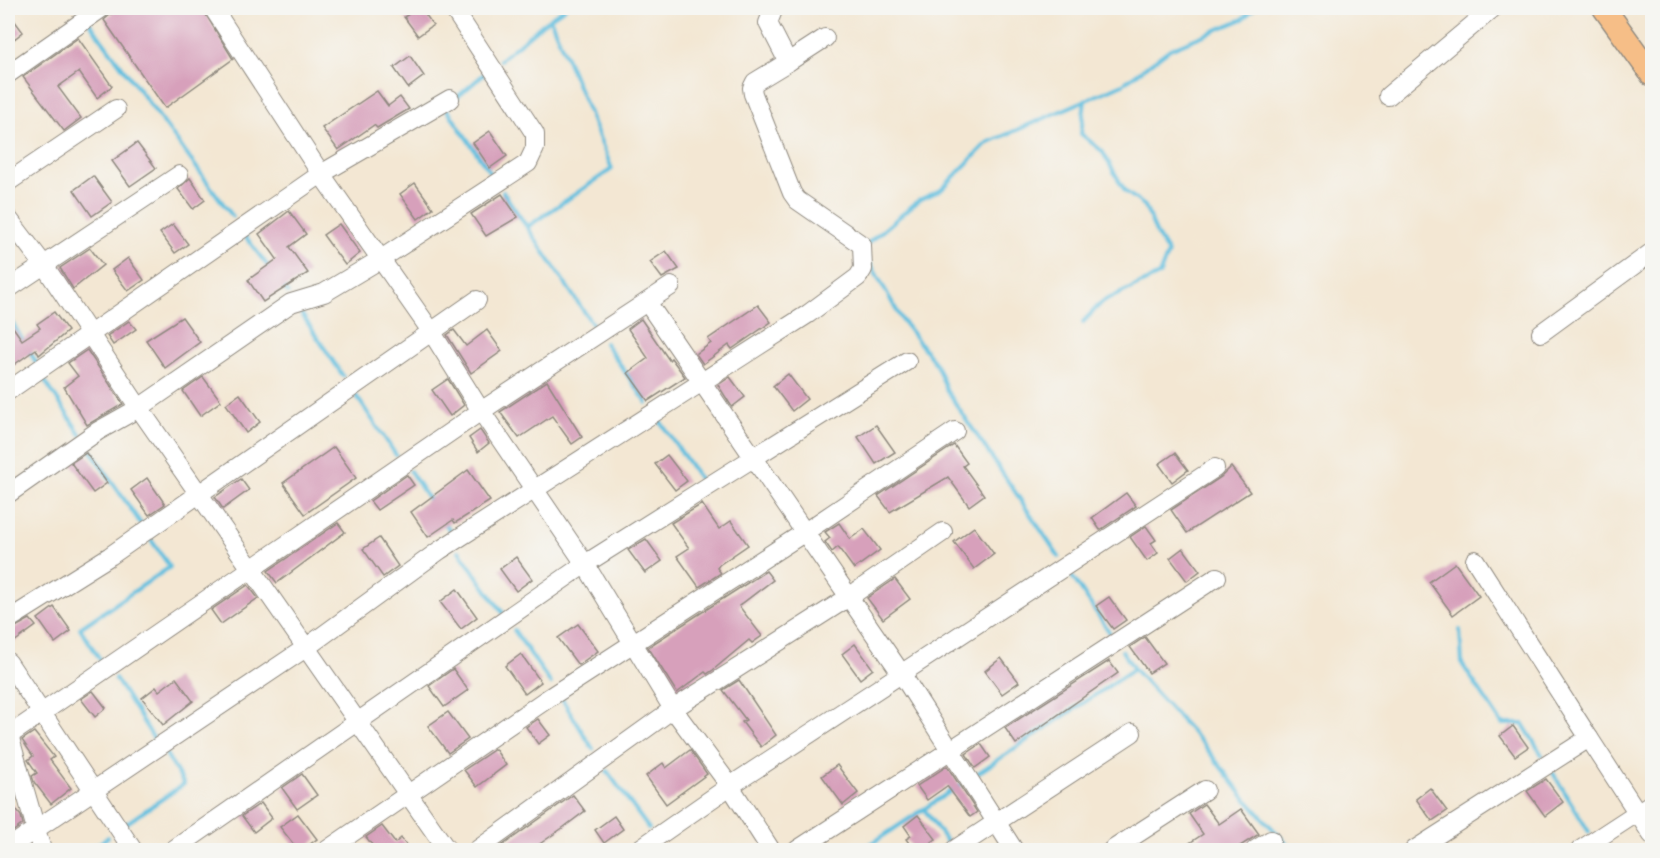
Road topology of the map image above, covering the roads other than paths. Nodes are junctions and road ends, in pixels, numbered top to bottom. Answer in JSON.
{"nodes":[{"id":1,"x":102,"y":8,"type":"edge"},
{"id":2,"x":213,"y":8,"type":"edge"},
{"id":3,"x":453,"y":8,"type":"edge"},
{"id":4,"x":774,"y":8,"type":"edge"},
{"id":5,"x":1492,"y":8,"type":"edge"},
{"id":6,"x":1605,"y":8,"type":"edge"},
{"id":7,"x":825,"y":38,"type":"dead end"},
{"id":8,"x":788,"y":62,"type":"junction"},
{"id":9,"x":8,"y":74,"type":"edge"},
{"id":10,"x":1653,"y":75,"type":"edge"},
{"id":11,"x":1388,"y":96,"type":"dead end"},
{"id":12,"x":450,"y":99,"type":"dead end"},
{"id":13,"x":116,"y":109,"type":"dead end"},
{"id":14,"x":321,"y":174,"type":"junction"},
{"id":15,"x":179,"y":176,"type":"dead end"},
{"id":16,"x":8,"y":182,"type":"edge"},
{"id":17,"x":8,"y":218,"type":"edge"},
{"id":18,"x":1653,"y":252,"type":"edge"},
{"id":19,"x":381,"y":259,"type":"junction"},
{"id":20,"x":44,"y":264,"type":"junction"},
{"id":21,"x":671,"y":286,"type":"dead end"},
{"id":22,"x":8,"y":289,"type":"edge"},
{"id":23,"x":477,"y":300,"type":"dead end"},
{"id":24,"x":647,"y":302,"type":"junction"},
{"id":25,"x":431,"y":331,"type":"junction"},
{"id":26,"x":89,"y":333,"type":"junction"},
{"id":27,"x":1541,"y":333,"type":"dead end"},
{"id":28,"x":907,"y":361,"type":"dead end"},
{"id":29,"x":702,"y":380,"type":"junction"},
{"id":30,"x":8,"y":392,"type":"edge"},
{"id":31,"x":139,"y":408,"type":"junction"},
{"id":32,"x":481,"y":411,"type":"junction"},
{"id":33,"x":955,"y":431,"type":"dead end"},
{"id":34,"x":756,"y":458,"type":"junction"},
{"id":35,"x":1215,"y":468,"type":"dead end"},
{"id":36,"x":533,"y":490,"type":"junction"},
{"id":37,"x":8,"y":494,"type":"edge"},
{"id":38,"x":199,"y":494,"type":"junction"},
{"id":39,"x":805,"y":532,"type":"junction"},
{"id":40,"x":944,"y":532,"type":"dead end"},
{"id":41,"x":1475,"y":560,"type":"dead end"},
{"id":42,"x":585,"y":564,"type":"junction"},
{"id":43,"x":253,"y":570,"type":"junction"},
{"id":44,"x":1217,"y":577,"type":"dead end"},
{"id":45,"x":849,"y":597,"type":"junction"},
{"id":46,"x":8,"y":620,"type":"edge"},
{"id":47,"x":632,"y":642,"type":"junction"},
{"id":48,"x":307,"y":647,"type":"junction"},
{"id":49,"x":8,"y":662,"type":"edge"},
{"id":50,"x":901,"y":674,"type":"junction"},
{"id":51,"x":674,"y":709,"type":"junction"},
{"id":52,"x":41,"y":714,"type":"junction"},
{"id":53,"x":358,"y":721,"type":"junction"},
{"id":54,"x":1132,"y":734,"type":"dead end"},
{"id":55,"x":8,"y":736,"type":"edge"},
{"id":56,"x":1589,"y":738,"type":"junction"},
{"id":57,"x":950,"y":750,"type":"junction"},
{"id":58,"x":730,"y":786,"type":"junction"},
{"id":59,"x":1204,"y":790,"type":"dead end"},
{"id":60,"x":94,"y":791,"type":"junction"},
{"id":61,"x":408,"y":795,"type":"junction"},
{"id":62,"x":1645,"y":807,"type":"edge"},
{"id":63,"x":995,"y":822,"type":"junction"},
{"id":64,"x":37,"y":829,"type":"junction"},
{"id":65,"x":1653,"y":835,"type":"edge"},
{"id":66,"x":1271,"y":840,"type":"dead end"},
{"id":67,"x":8,"y":848,"type":"edge"},
{"id":68,"x":42,"y":850,"type":"edge"},
{"id":69,"x":134,"y":850,"type":"edge"},
{"id":70,"x":173,"y":850,"type":"edge"},
{"id":71,"x":327,"y":850,"type":"edge"},
{"id":72,"x":447,"y":850,"type":"edge"},
{"id":73,"x":477,"y":850,"type":"edge"},
{"id":74,"x":638,"y":850,"type":"edge"},
{"id":75,"x":771,"y":850,"type":"edge"},
{"id":76,"x":797,"y":850,"type":"edge"},
{"id":77,"x":954,"y":850,"type":"edge"},
{"id":78,"x":1014,"y":850,"type":"edge"},
{"id":79,"x":1112,"y":850,"type":"edge"},
{"id":80,"x":1255,"y":850,"type":"edge"},
{"id":81,"x":1414,"y":850,"type":"edge"},
{"id":82,"x":1580,"y":850,"type":"edge"}],
"edges":[{"from":1,"to":9,"type":"street"},
{"from":2,"to":14,"type":"street"},
{"from":3,"to":19,"type":"street"},
{"from":4,"to":8,"type":"street"},
{"from":5,"to":11,"type":"street"},
{"from":6,"to":10,"type":"main road"},
{"from":7,"to":8,"type":"street"},
{"from":8,"to":29,"type":"street"},
{"from":12,"to":14,"type":"street"},
{"from":13,"to":16,"type":"street"},
{"from":14,"to":19,"type":"street"},
{"from":14,"to":26,"type":"street"},
{"from":15,"to":20,"type":"street"},
{"from":17,"to":20,"type":"street"},
{"from":18,"to":27,"type":"street"},
{"from":19,"to":25,"type":"street"},
{"from":19,"to":31,"type":"street"},
{"from":20,"to":22,"type":"street"},
{"from":20,"to":26,"type":"street"},
{"from":21,"to":24,"type":"street"},
{"from":23,"to":25,"type":"street"},
{"from":24,"to":29,"type":"street"},
{"from":24,"to":32,"type":"street"},
{"from":25,"to":32,"type":"street"},
{"from":25,"to":38,"type":"street"},
{"from":26,"to":30,"type":"street"},
{"from":26,"to":31,"type":"street"},
{"from":28,"to":34,"type":"street"},
{"from":29,"to":34,"type":"street"},
{"from":29,"to":36,"type":"street"},
{"from":31,"to":37,"type":"street"},
{"from":31,"to":38,"type":"street"},
{"from":32,"to":36,"type":"street"},
{"from":32,"to":43,"type":"street"},
{"from":33,"to":39,"type":"street"},
{"from":34,"to":39,"type":"street"},
{"from":34,"to":42,"type":"street"},
{"from":35,"to":50,"type":"street"},
{"from":36,"to":42,"type":"street"},
{"from":36,"to":48,"type":"street"},
{"from":38,"to":43,"type":"street"},
{"from":38,"to":46,"type":"street"},
{"from":39,"to":45,"type":"street"},
{"from":39,"to":47,"type":"street"},
{"from":40,"to":45,"type":"street"},
{"from":41,"to":56,"type":"street"},
{"from":42,"to":47,"type":"street"},
{"from":42,"to":53,"type":"street"},
{"from":43,"to":48,"type":"street"},
{"from":43,"to":52,"type":"street"},
{"from":44,"to":57,"type":"street"},
{"from":45,"to":50,"type":"street"},
{"from":45,"to":51,"type":"street"},
{"from":47,"to":51,"type":"street"},
{"from":47,"to":61,"type":"street"},
{"from":48,"to":53,"type":"street"},
{"from":48,"to":60,"type":"street"},
{"from":49,"to":52,"type":"street"},
{"from":50,"to":57,"type":"street"},
{"from":50,"to":58,"type":"street"},
{"from":51,"to":58,"type":"street"},
{"from":51,"to":73,"type":"street"},
{"from":52,"to":55,"type":"street"},
{"from":52,"to":60,"type":"street"},
{"from":53,"to":61,"type":"street"},
{"from":53,"to":70,"type":"street"},
{"from":54,"to":63,"type":"street"},
{"from":55,"to":64,"type":"street"},
{"from":56,"to":62,"type":"street"},
{"from":56,"to":81,"type":"street"},
{"from":57,"to":63,"type":"street"},
{"from":57,"to":76,"type":"street"},
{"from":58,"to":74,"type":"street"},
{"from":58,"to":75,"type":"street"},
{"from":59,"to":79,"type":"street"},
{"from":60,"to":64,"type":"street"},
{"from":60,"to":69,"type":"street"},
{"from":61,"to":71,"type":"street"},
{"from":61,"to":72,"type":"street"},
{"from":62,"to":65,"type":"street"},
{"from":62,"to":82,"type":"street"},
{"from":63,"to":77,"type":"street"},
{"from":63,"to":78,"type":"street"},
{"from":64,"to":67,"type":"street"},
{"from":64,"to":68,"type":"street"},
{"from":66,"to":80,"type":"street"}]}
